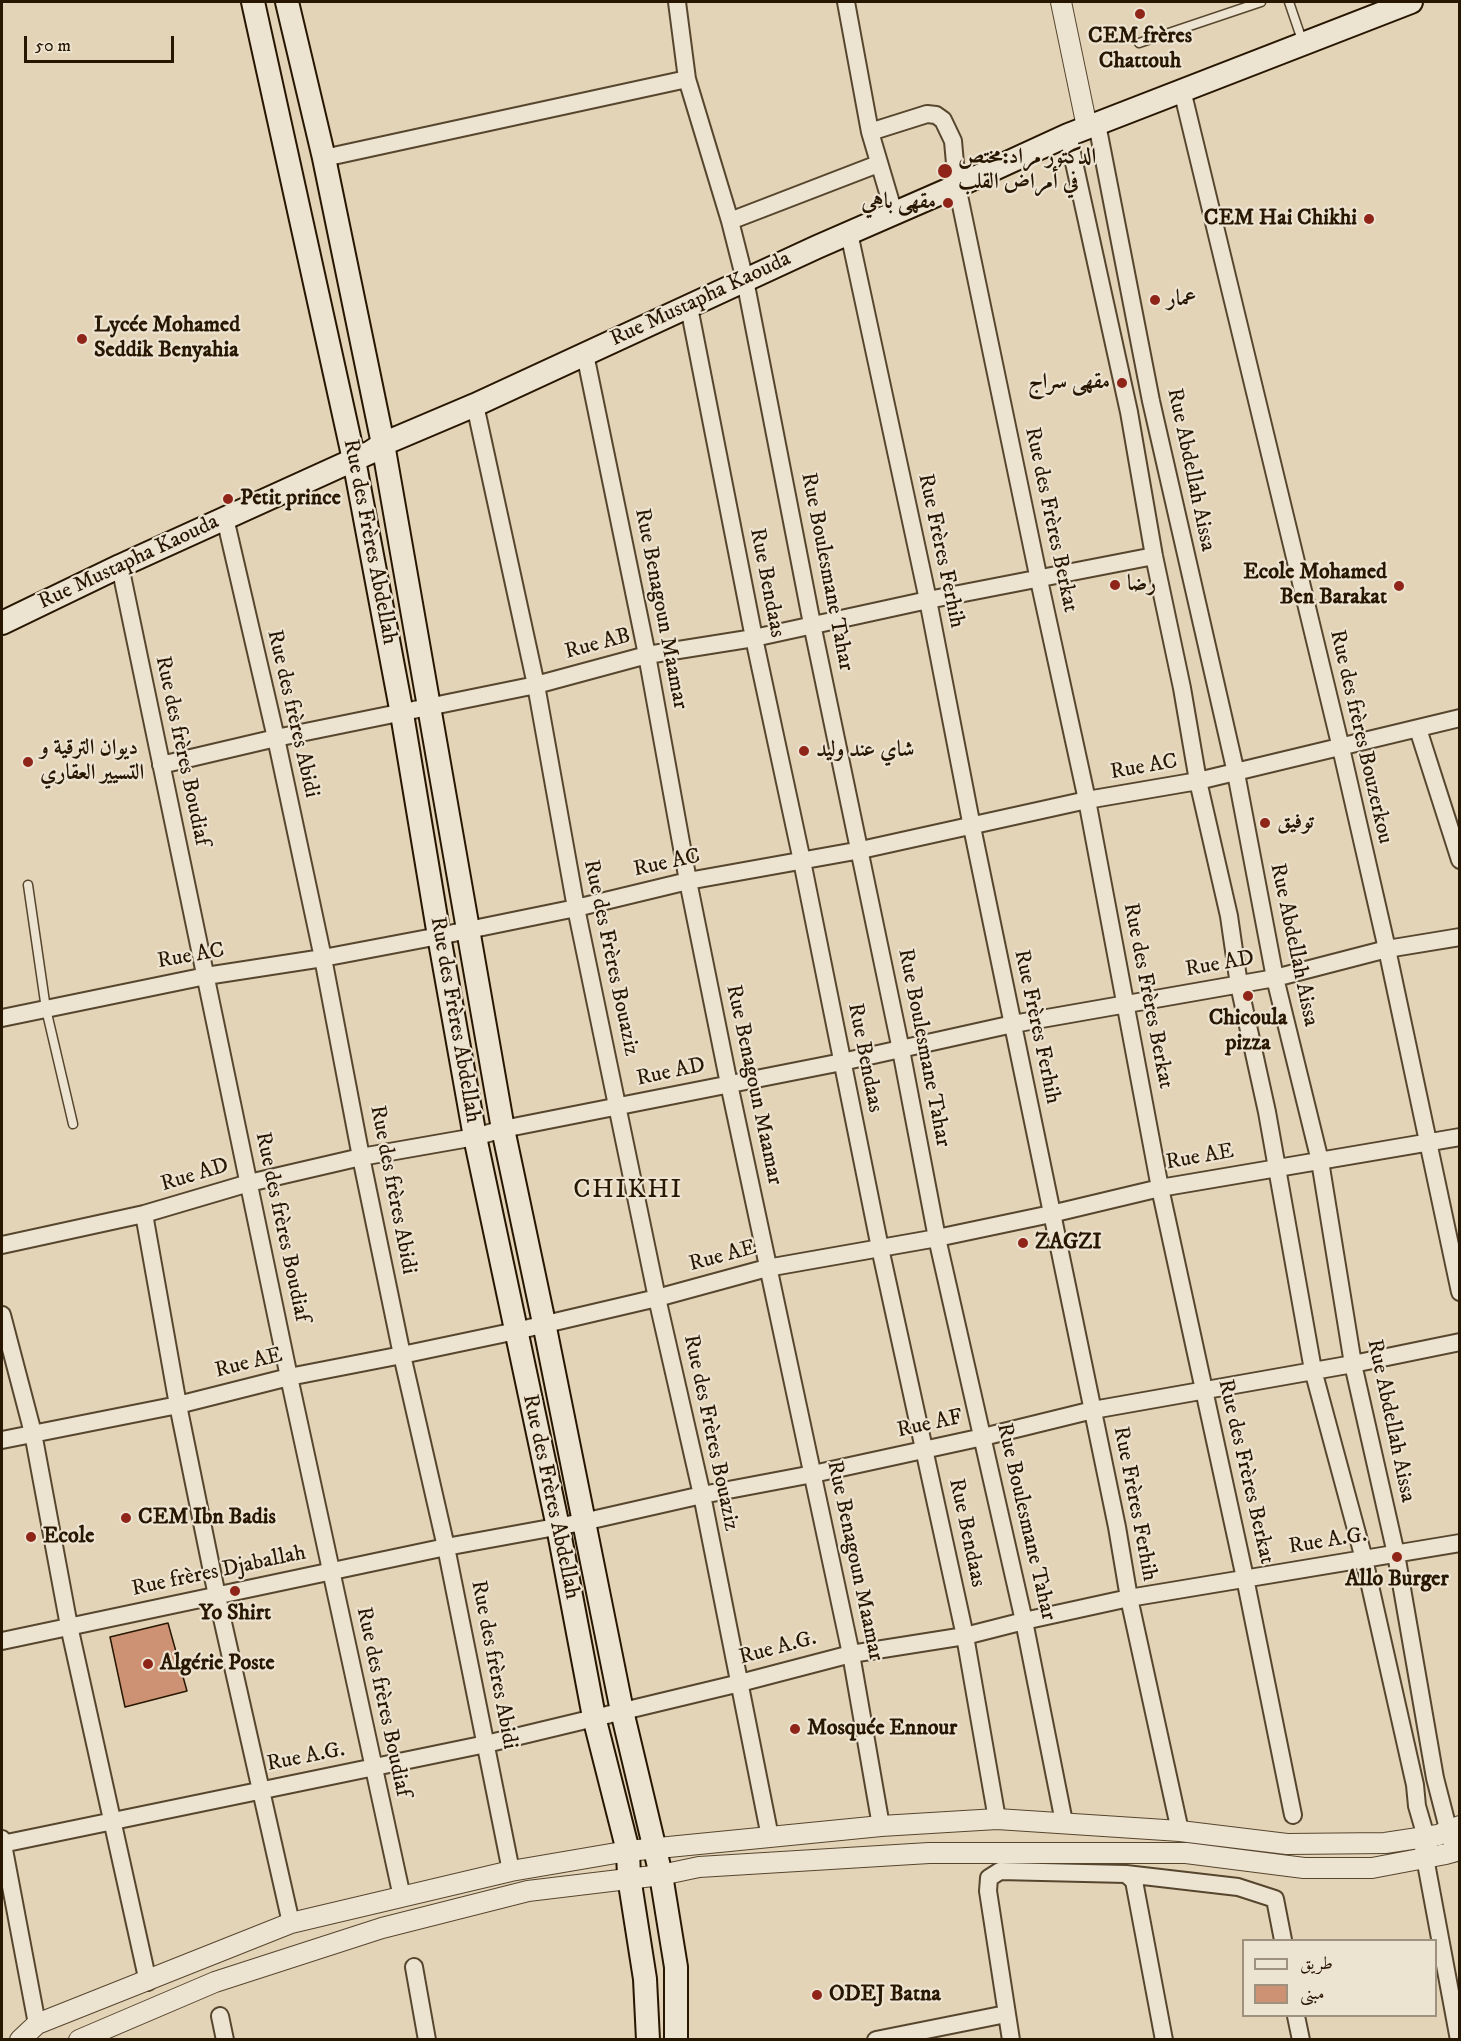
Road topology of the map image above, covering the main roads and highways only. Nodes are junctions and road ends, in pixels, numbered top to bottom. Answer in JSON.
{"nodes":[{"id":1,"x":253,"y":2,"type":"edge"},
{"id":2,"x":287,"y":2,"type":"edge"},
{"id":3,"x":1411,"y":2,"type":"edge"},
{"id":4,"x":383,"y":444,"type":"junction"},
{"id":5,"x":354,"y":460,"type":"junction"},
{"id":6,"x":2,"y":623,"type":"edge"},
{"id":7,"x":648,"y":2040,"type":"edge"},
{"id":8,"x":676,"y":2040,"type":"edge"}],
"edges":[{"from":1,"to":5,"type":"main road","name":"Rue des Frères Abdellah"},
{"from":2,"to":4,"type":"main road","name":"Rue des Frères Abdellah"},
{"from":3,"to":4,"type":"main road","name":"Rue Mustapha Kaouda"},
{"from":4,"to":5,"type":"main road","name":"Rue Mustapha Kaouda"},
{"from":4,"to":8,"type":"main road","name":"Rue des Frères Abdellah"},
{"from":5,"to":6,"type":"main road","name":"Rue Mustapha Kaouda"},
{"from":5,"to":7,"type":"main road","name":"Rue des Frères Abdellah"}]}
